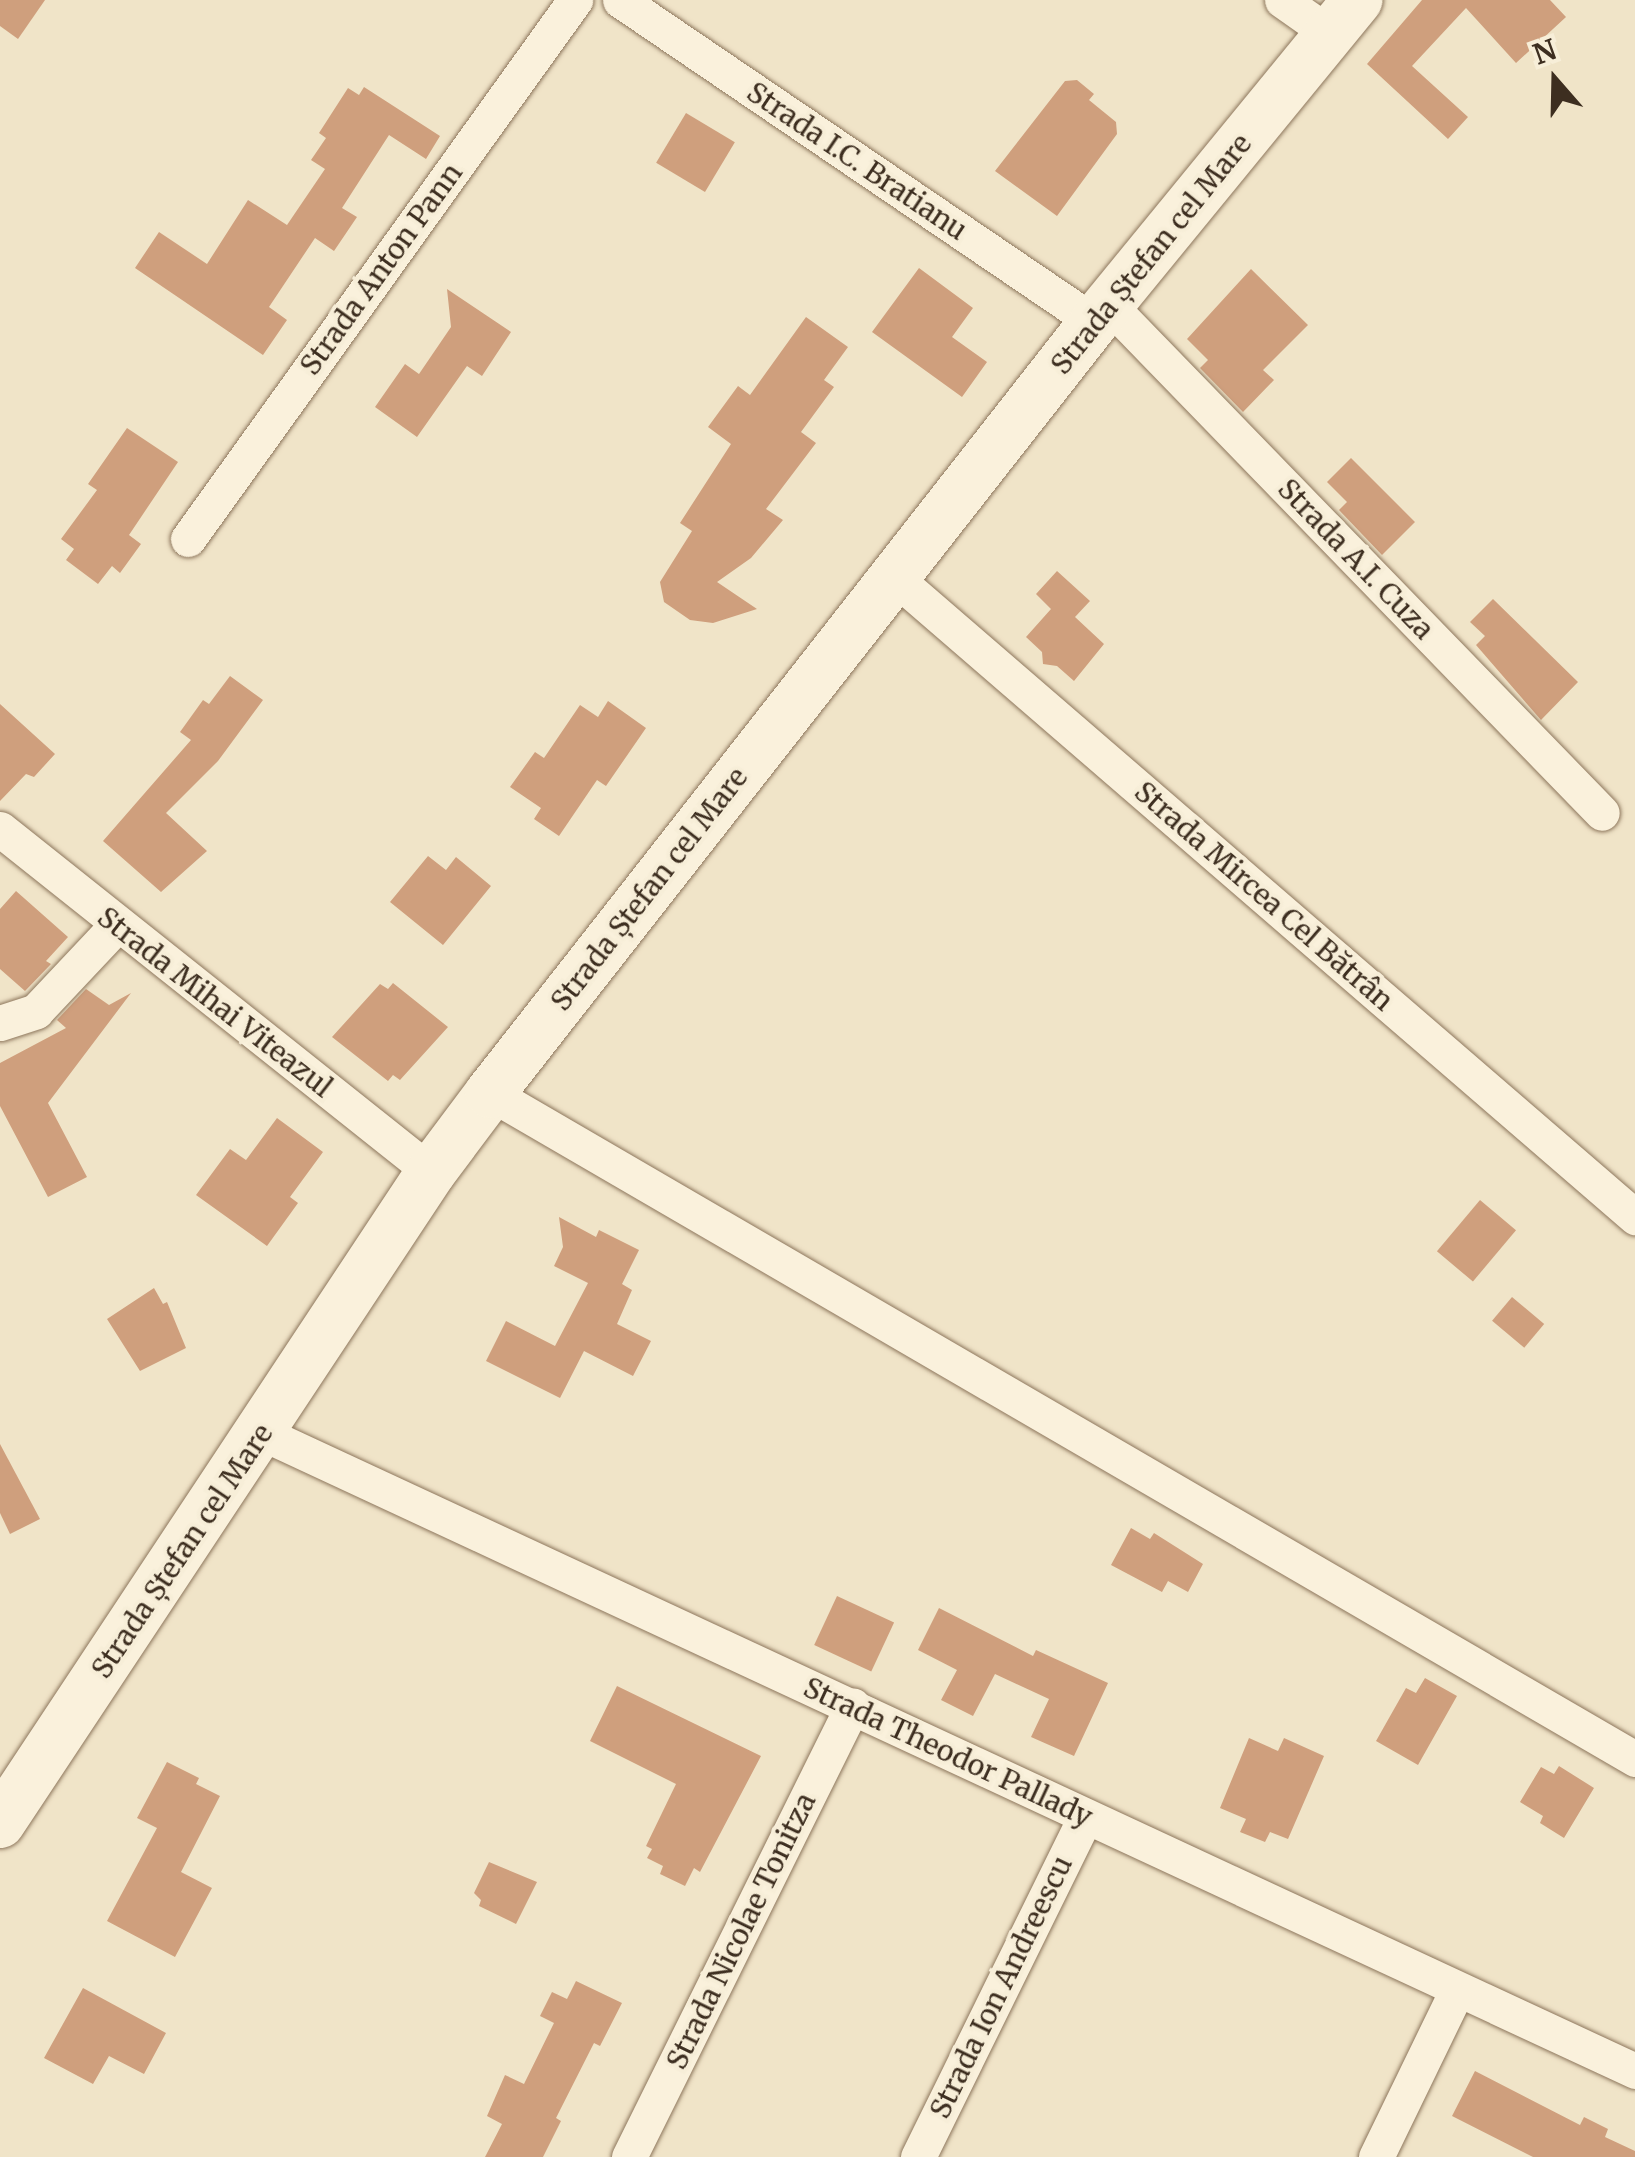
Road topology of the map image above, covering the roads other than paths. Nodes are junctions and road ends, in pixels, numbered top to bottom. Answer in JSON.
{"nodes":[{"id":1,"x":574,"y":0,"type":"edge"},
{"id":2,"x":620,"y":0,"type":"edge"},
{"id":3,"x":1282,"y":0,"type":"edge"},
{"id":4,"x":1344,"y":16,"type":"edge"},
{"id":5,"x":1102,"y":314,"type":"junction"},
{"id":6,"x":188,"y":538,"type":"dead end"},
{"id":7,"x":893,"y":576,"type":"junction"},
{"id":8,"x":1602,"y":812,"type":"dead end"},
{"id":9,"x":0,"y":830,"type":"edge"},
{"id":10,"x":117,"y":925,"type":"junction"},
{"id":11,"x":0,"y":1023,"type":"edge"},
{"id":12,"x":490,"y":1093,"type":"junction"},
{"id":13,"x":432,"y":1172,"type":"junction"},
{"id":14,"x":1635,"y":1218,"type":"edge"},
{"id":15,"x":262,"y":1433,"type":"junction"},
{"id":16,"x":853,"y":1706,"type":"junction"},
{"id":17,"x":1635,"y":1758,"type":"edge"},
{"id":18,"x":1085,"y":1817,"type":"junction"},
{"id":19,"x":0,"y":1823,"type":"edge"},
{"id":20,"x":1457,"y":1990,"type":"junction"},
{"id":21,"x":1635,"y":2071,"type":"edge"},
{"id":22,"x":629,"y":2157,"type":"edge"},
{"id":23,"x":918,"y":2157,"type":"edge"},
{"id":24,"x":1376,"y":2157,"type":"edge"}],
"edges":[{"from":1,"to":6,"type":"street","name":"Strada Anton Pann"},
{"from":2,"to":5,"type":"street","name":"Strada I.C. Bratianu"},
{"from":3,"to":4,"type":"street"},
{"from":4,"to":5,"type":"street","name":"Strada Ștefan cel Mare"},
{"from":5,"to":7,"type":"street","name":"Strada Ștefan cel Mare"},
{"from":5,"to":8,"type":"street","name":"Strada A.I. Cuza"},
{"from":7,"to":12,"type":"street","name":"Strada Ștefan cel Mare"},
{"from":7,"to":14,"type":"street","name":"Strada Mircea Cel Bătrân"},
{"from":9,"to":10,"type":"street","name":"Strada Mihai Viteazul"},
{"from":10,"to":11,"type":"street"},
{"from":10,"to":13,"type":"street","name":"Strada Mihai Viteazul"},
{"from":12,"to":13,"type":"street","name":"Strada Ștefan cel Mare"},
{"from":12,"to":17,"type":"street"},
{"from":13,"to":15,"type":"street","name":"Strada Ștefan cel Mare"},
{"from":15,"to":16,"type":"street","name":"Strada Theodor Pallady"},
{"from":15,"to":19,"type":"street","name":"Strada Ștefan cel Mare"},
{"from":16,"to":18,"type":"street","name":"Strada Theodor Pallady"},
{"from":16,"to":22,"type":"street","name":"Strada Nicolae Tonitza"},
{"from":18,"to":20,"type":"street","name":"Strada Theodor Pallady"},
{"from":18,"to":23,"type":"street","name":"Strada Ion Andreescu"},
{"from":20,"to":21,"type":"street","name":"Strada Theodor Pallady"},
{"from":20,"to":24,"type":"street"}]}
